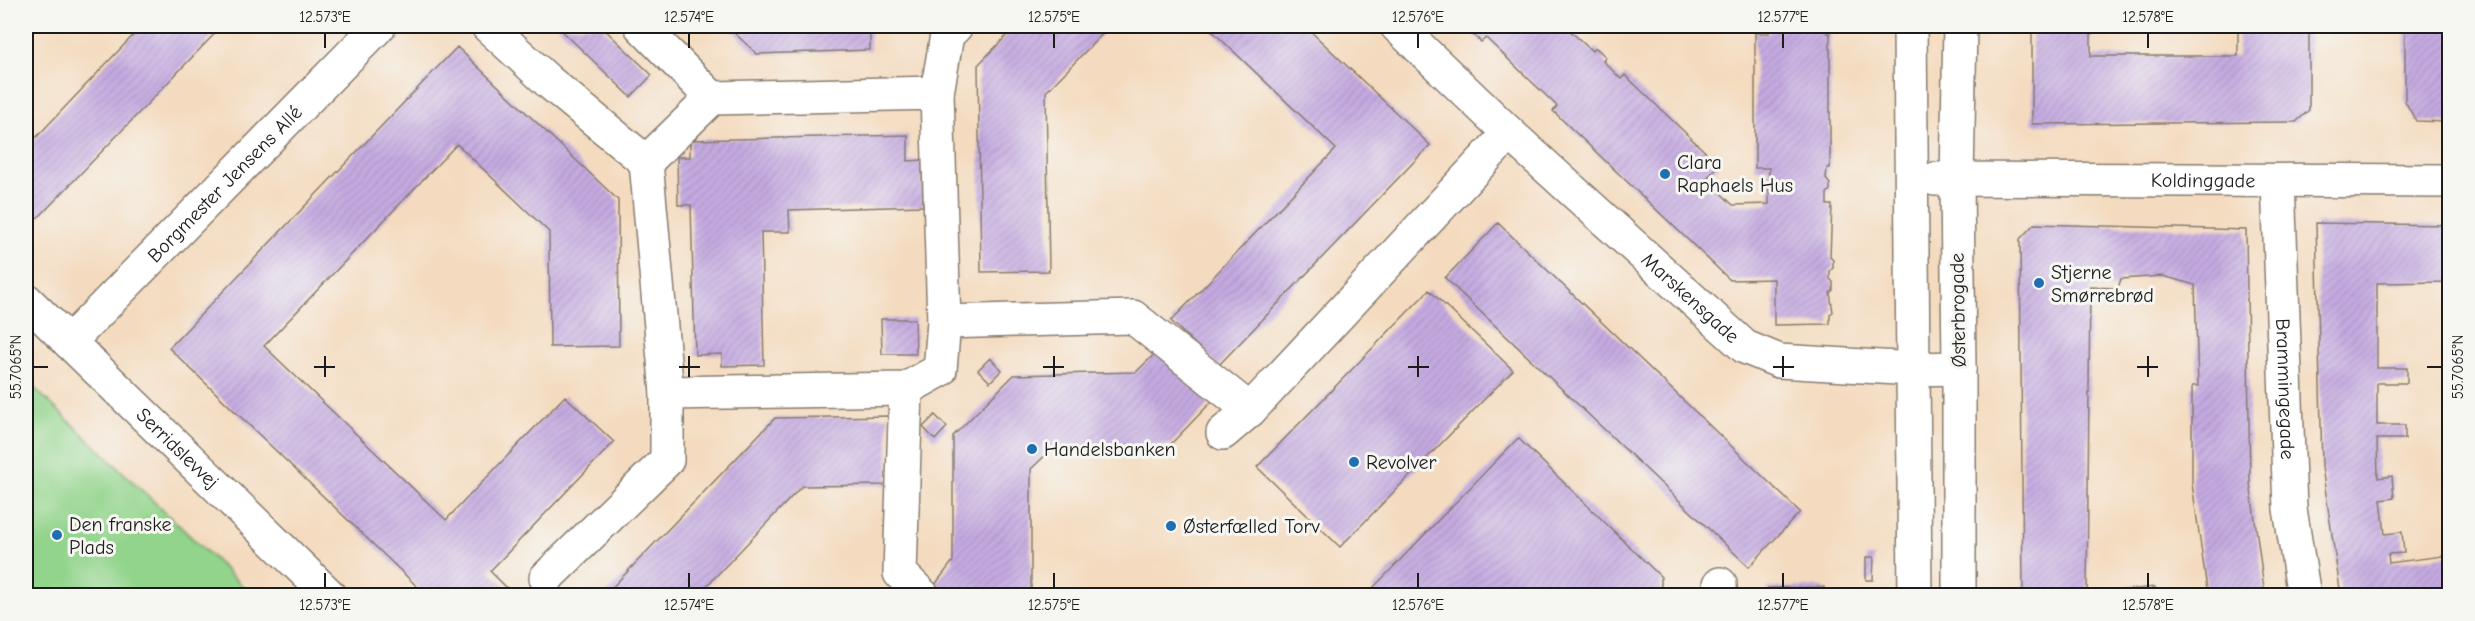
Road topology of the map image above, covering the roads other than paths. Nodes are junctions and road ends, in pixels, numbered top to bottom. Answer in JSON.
{"nodes":[{"id":1,"x":379,"y":26,"type":"edge"},
{"id":2,"x":488,"y":26,"type":"edge"},
{"id":3,"x":641,"y":26,"type":"edge"},
{"id":4,"x":956,"y":26,"type":"edge"},
{"id":5,"x":1397,"y":26,"type":"edge"},
{"id":6,"x":1910,"y":26,"type":"edge"},
{"id":7,"x":1960,"y":26,"type":"edge"},
{"id":8,"x":937,"y":93,"type":"junction"},
{"id":9,"x":712,"y":98,"type":"junction"},
{"id":10,"x":1509,"y":133,"type":"junction"},
{"id":11,"x":646,"y":162,"type":"junction"},
{"id":12,"x":1910,"y":179,"type":"junction"},
{"id":13,"x":1957,"y":179,"type":"junction"},
{"id":14,"x":2278,"y":181,"type":"junction"},
{"id":15,"x":2450,"y":181,"type":"edge"},
{"id":16,"x":26,"y":300,"type":"edge"},
{"id":17,"x":944,"y":322,"type":"junction"},
{"id":18,"x":69,"y":342,"type":"junction"},
{"id":19,"x":1959,"y":368,"type":"junction"},
{"id":20,"x":1914,"y":369,"type":"junction"},
{"id":21,"x":906,"y":388,"type":"junction"},
{"id":22,"x":667,"y":393,"type":"junction"},
{"id":23,"x":1250,"y":411,"type":"junction"},
{"id":24,"x":1223,"y":433,"type":"dead end"},
{"id":25,"x":542,"y":589,"type":"edge"},
{"id":26,"x":330,"y":596,"type":"edge"},
{"id":27,"x":923,"y":596,"type":"edge"},
{"id":28,"x":1916,"y":596,"type":"edge"},
{"id":29,"x":1959,"y":596,"type":"edge"},
{"id":30,"x":2304,"y":596,"type":"edge"}],
"edges":[{"from":1,"to":18,"type":"street","name":"Borgmester Jensens Allé"},
{"from":2,"to":11,"type":"street"},
{"from":3,"to":9,"type":"street"},
{"from":4,"to":8,"type":"street"},
{"from":5,"to":10,"type":"street","name":"Marskensgade"},
{"from":6,"to":12,"type":"street"},
{"from":7,"to":13,"type":"street","name":"Østerbrogade"},
{"from":8,"to":9,"type":"street"},
{"from":8,"to":17,"type":"street"},
{"from":9,"to":11,"type":"street"},
{"from":10,"to":20,"type":"street","name":"Marskensgade"},
{"from":10,"to":23,"type":"street"},
{"from":11,"to":22,"type":"street"},
{"from":12,"to":13,"type":"street","name":"Koldinggade"},
{"from":12,"to":20,"type":"street"},
{"from":13,"to":14,"type":"street","name":"Koldinggade"},
{"from":13,"to":19,"type":"street","name":"Østerbrogade"},
{"from":14,"to":15,"type":"street","name":"Koldinggade"},
{"from":14,"to":30,"type":"street","name":"Brammingegade"},
{"from":16,"to":18,"type":"street","name":"Serridslevvej"},
{"from":17,"to":21,"type":"street"},
{"from":17,"to":23,"type":"street"},
{"from":18,"to":26,"type":"street","name":"Serridslevvej"},
{"from":19,"to":20,"type":"street","name":"Marskensgade"},
{"from":19,"to":29,"type":"street","name":"Østerbrogade"},
{"from":20,"to":28,"type":"street"},
{"from":21,"to":22,"type":"street"},
{"from":21,"to":27,"type":"street"},
{"from":22,"to":25,"type":"street"},
{"from":23,"to":24,"type":"street"}]}
